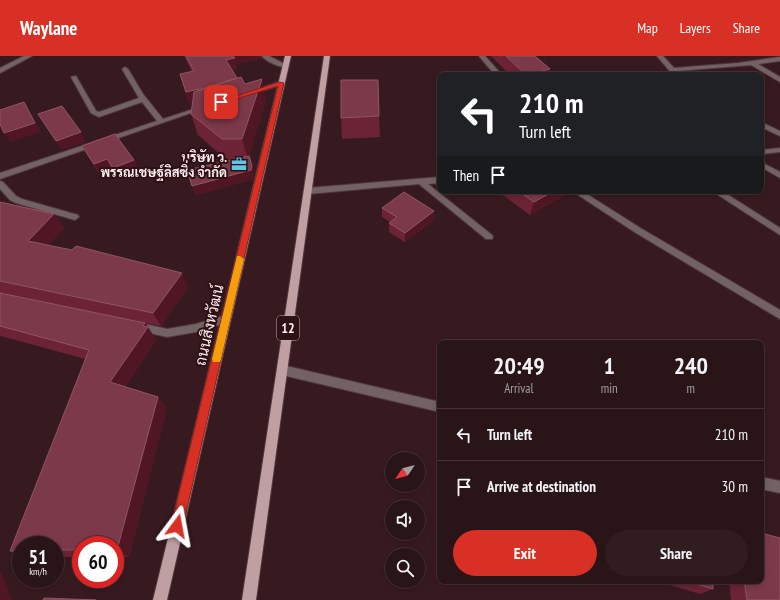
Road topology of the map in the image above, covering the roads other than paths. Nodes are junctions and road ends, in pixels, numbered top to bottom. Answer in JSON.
{"nodes":[{"id":1,"x":20,"y":56,"type":"edge"},
{"id":2,"x":29,"y":56,"type":"edge"},
{"id":3,"x":265,"y":56,"type":"edge"},
{"id":4,"x":327,"y":56,"type":"edge"},
{"id":5,"x":482,"y":56,"type":"edge"},
{"id":6,"x":660,"y":56,"type":"edge"},
{"id":7,"x":780,"y":58,"type":"edge"},
{"id":8,"x":287,"y":61,"type":"edge"},
{"id":9,"x":752,"y":63,"type":"junction"},
{"id":10,"x":13,"y":64,"type":"junction"},
{"id":11,"x":125,"y":69,"type":"dead end"},
{"id":12,"x":0,"y":70,"type":"edge"},
{"id":13,"x":671,"y":70,"type":"junction"},
{"id":14,"x":496,"y":72,"type":"edge"},
{"id":15,"x":673,"y":72,"type":"edge"},
{"id":16,"x":74,"y":77,"type":"dead end"},
{"id":17,"x":780,"y":80,"type":"edge"},
{"id":18,"x":281,"y":83,"type":"junction"},
{"id":19,"x":244,"y":95,"type":"edge"},
{"id":20,"x":143,"y":99,"type":"junction"},
{"id":21,"x":214,"y":104,"type":"edge"},
{"id":22,"x":161,"y":121,"type":"junction"},
{"id":23,"x":764,"y":126,"type":"edge"},
{"id":24,"x":780,"y":134,"type":"edge"},
{"id":25,"x":780,"y":150,"type":"edge"},
{"id":26,"x":764,"y":152,"type":"edge"},
{"id":27,"x":764,"y":166,"type":"edge"},
{"id":28,"x":780,"y":175,"type":"edge"},
{"id":29,"x":0,"y":176,"type":"edge"},
{"id":30,"x":437,"y":180,"type":"edge"},
{"id":31,"x":420,"y":181,"type":"junction"},
{"id":32,"x":0,"y":184,"type":"edge"},
{"id":33,"x":308,"y":191,"type":"junction"},
{"id":34,"x":581,"y":194,"type":"edge"},
{"id":35,"x":721,"y":194,"type":"edge"},
{"id":36,"x":75,"y":217,"type":"dead end"},
{"id":37,"x":780,"y":232,"type":"edge"},
{"id":38,"x":489,"y":237,"type":"dead end"},
{"id":39,"x":780,"y":314,"type":"edge"},
{"id":40,"x":226,"y":319,"type":"junction"},
{"id":41,"x":129,"y":325,"type":"edge"},
{"id":42,"x":282,"y":370,"type":"junction"},
{"id":43,"x":437,"y":406,"type":"edge"},
{"id":44,"x":764,"y":484,"type":"edge"},
{"id":45,"x":780,"y":487,"type":"edge"},
{"id":46,"x":160,"y":600,"type":"edge"},
{"id":47,"x":249,"y":600,"type":"edge"}],
"edges":[{"from":1,"to":10,"type":"street"},
{"from":2,"to":10,"type":"street"},
{"from":3,"to":8,"type":"street"},
{"from":4,"to":33,"type":"main road","number":"12"},
{"from":5,"to":14,"type":"street"},
{"from":6,"to":13,"type":"street"},
{"from":7,"to":9,"type":"street"},
{"from":8,"to":18,"type":"main road","name":"ถนนสิงหวัฒน์"},
{"from":9,"to":13,"type":"street"},
{"from":9,"to":17,"type":"street"},
{"from":10,"to":12,"type":"street"},
{"from":11,"to":20,"type":"street"},
{"from":13,"to":15,"type":"street"},
{"from":16,"to":20,"type":"street"},
{"from":18,"to":19,"type":"street"},
{"from":18,"to":40,"type":"main road","name":"ถนนสิงหวัฒน์"},
{"from":20,"to":22,"type":"street"},
{"from":21,"to":22,"type":"street"},
{"from":22,"to":29,"type":"street"},
{"from":23,"to":24,"type":"street"},
{"from":25,"to":26,"type":"street"},
{"from":27,"to":28,"type":"street"},
{"from":30,"to":31,"type":"street"},
{"from":31,"to":33,"type":"street"},
{"from":31,"to":38,"type":"street"},
{"from":32,"to":36,"type":"street"},
{"from":33,"to":42,"type":"main road","number":"12"},
{"from":34,"to":39,"type":"street"},
{"from":35,"to":37,"type":"street"},
{"from":40,"to":41,"type":"street"},
{"from":40,"to":46,"type":"main road","name":"ถนนสิงหวัฒน์"},
{"from":42,"to":43,"type":"street"},
{"from":42,"to":47,"type":"main road","number":"12"},
{"from":44,"to":45,"type":"street"}]}
